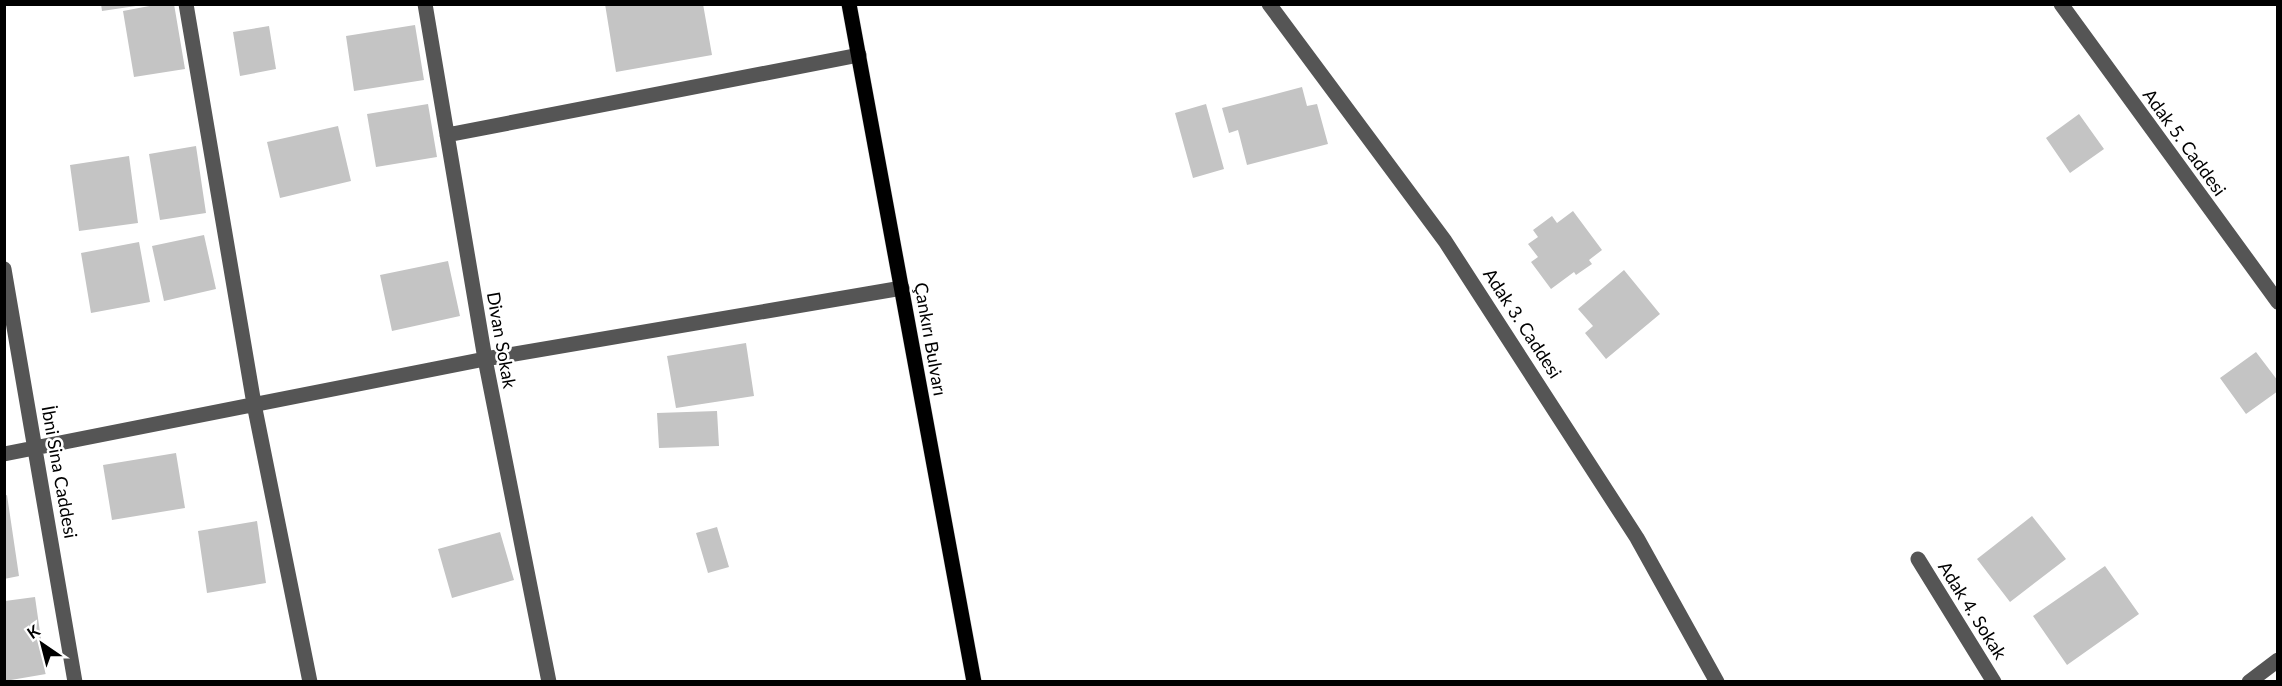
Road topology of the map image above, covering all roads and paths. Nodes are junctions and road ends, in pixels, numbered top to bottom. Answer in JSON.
{"nodes":[{"id":1,"x":186,"y":4,"type":"edge"},
{"id":2,"x":425,"y":4,"type":"edge"},
{"id":3,"x":849,"y":4,"type":"edge"},
{"id":4,"x":1269,"y":4,"type":"edge"},
{"id":5,"x":2061,"y":4,"type":"edge"},
{"id":6,"x":859,"y":55,"type":"junction"},
{"id":7,"x":447,"y":135,"type":"junction"},
{"id":8,"x":4,"y":269,"type":"edge"},
{"id":9,"x":902,"y":288,"type":"junction"},
{"id":10,"x":2277,"y":302,"type":"edge"},
{"id":11,"x":485,"y":359,"type":"junction"},
{"id":12,"x":254,"y":404,"type":"junction"},
{"id":13,"x":36,"y":447,"type":"junction"},
{"id":14,"x":4,"y":454,"type":"edge"},
{"id":15,"x":1918,"y":559,"type":"dead end"},
{"id":16,"x":2277,"y":660,"type":"edge"},
{"id":17,"x":75,"y":681,"type":"edge"},
{"id":18,"x":310,"y":681,"type":"edge"},
{"id":19,"x":549,"y":681,"type":"edge"},
{"id":20,"x":974,"y":681,"type":"edge"},
{"id":21,"x":1717,"y":681,"type":"edge"},
{"id":22,"x":1994,"y":681,"type":"edge"},
{"id":23,"x":2249,"y":681,"type":"edge"}],
"edges":[{"from":1,"to":12,"type":"street"},
{"from":2,"to":7,"type":"street","name":"Divan Sokak"},
{"from":3,"to":6,"type":"main road","name":"Çankırı Bulvarı"},
{"from":4,"to":21,"type":"street","name":"Adak 3. Caddesi"},
{"from":5,"to":10,"type":"street","name":"Adak 5. Caddesi"},
{"from":6,"to":7,"type":"street"},
{"from":6,"to":9,"type":"main road","name":"Çankırı Bulvarı"},
{"from":7,"to":11,"type":"street","name":"Divan Sokak"},
{"from":8,"to":13,"type":"street","name":"İbni Sina Caddesi"},
{"from":9,"to":11,"type":"street"},
{"from":9,"to":20,"type":"main road","name":"Çankırı Bulvarı"},
{"from":11,"to":12,"type":"street"},
{"from":11,"to":19,"type":"street","name":"Divan Sokak"},
{"from":12,"to":13,"type":"street"},
{"from":12,"to":18,"type":"street"},
{"from":13,"to":14,"type":"street"},
{"from":13,"to":17,"type":"street","name":"İbni Sina Caddesi"},
{"from":15,"to":22,"type":"street","name":"Adak 4. Sokak"},
{"from":16,"to":23,"type":"street"}]}
